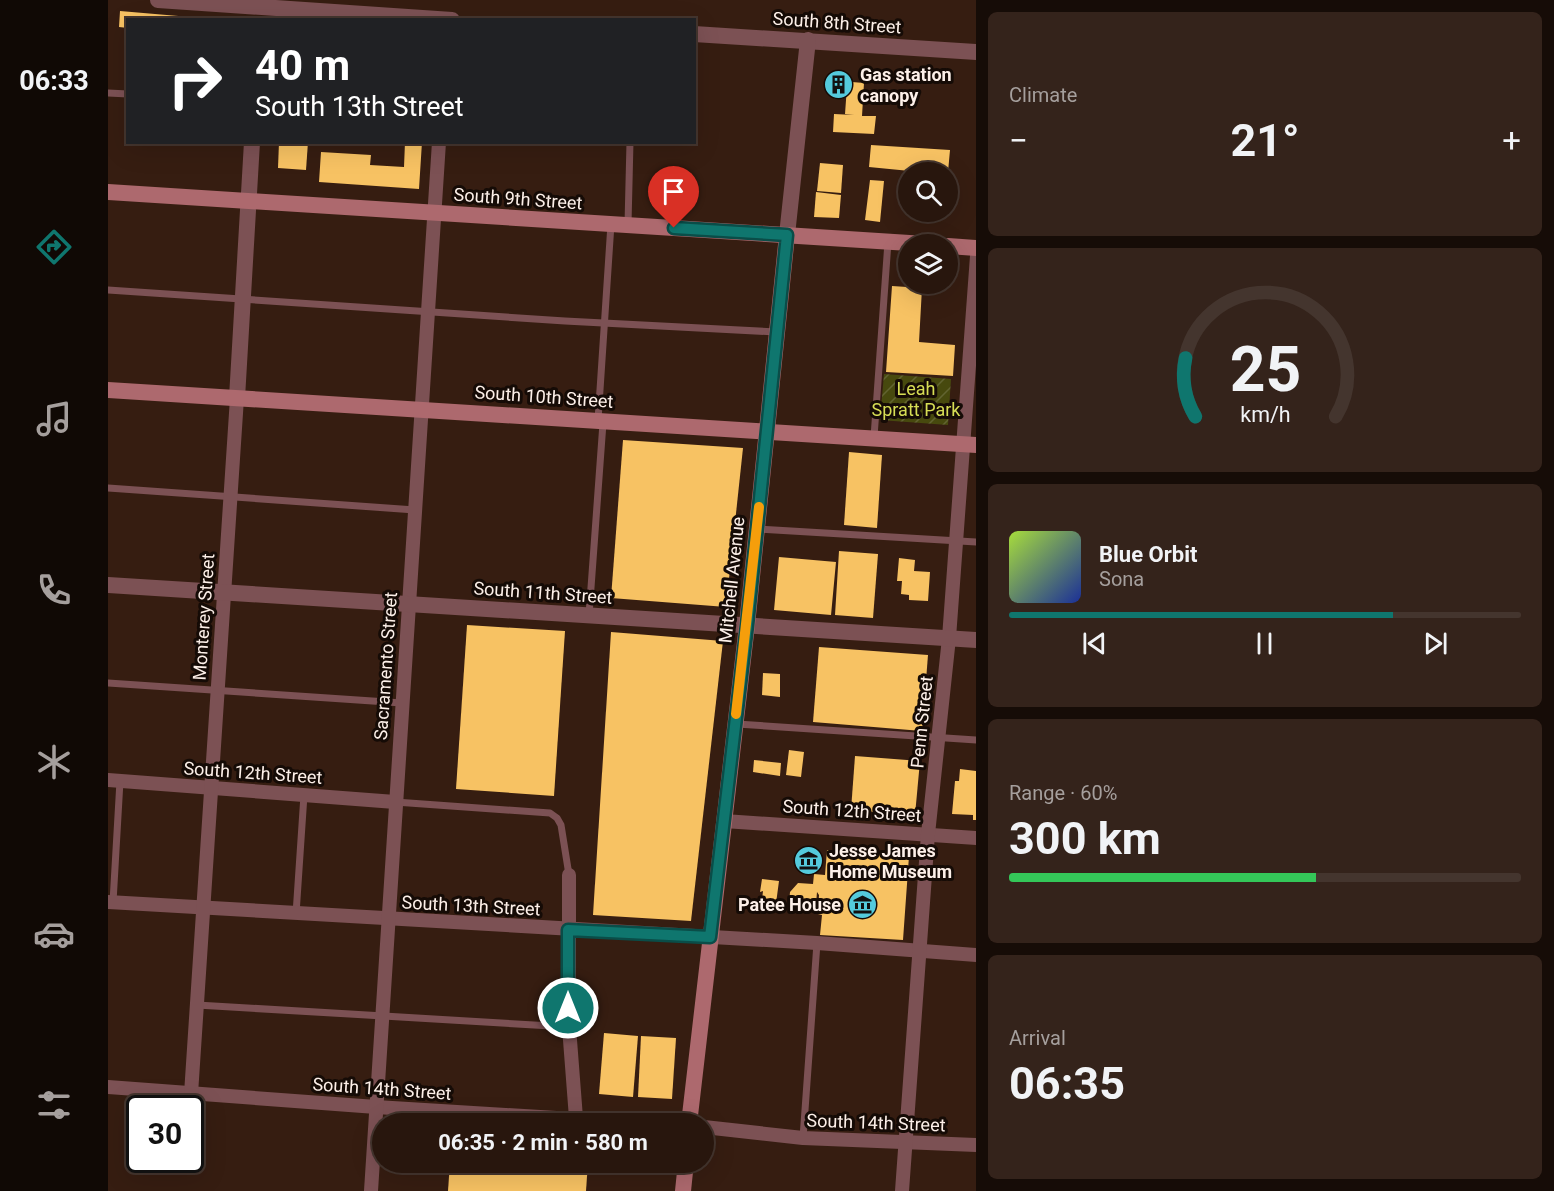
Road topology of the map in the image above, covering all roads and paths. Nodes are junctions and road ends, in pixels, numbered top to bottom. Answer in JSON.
{"nodes":[{"id":1,"x":158,"y":0,"type":"edge"},
{"id":2,"x":261,"y":9,"type":"edge"},
{"id":3,"x":430,"y":18,"type":"edge"},
{"id":4,"x":696,"y":34,"type":"edge"},
{"id":5,"x":808,"y":40,"type":"junction"},
{"id":6,"x":976,"y":52,"type":"edge"},
{"id":7,"x":108,"y":93,"type":"edge"},
{"id":8,"x":126,"y":94,"type":"edge"},
{"id":9,"x":252,"y":144,"type":"edge"},
{"id":10,"x":439,"y":144,"type":"edge"},
{"id":11,"x":630,"y":144,"type":"edge"},
{"id":12,"x":108,"y":192,"type":"edge"},
{"id":13,"x":248,"y":200,"type":"junction"},
{"id":14,"x":435,"y":213,"type":"junction"},
{"id":15,"x":611,"y":224,"type":"junction"},
{"id":16,"x":628,"y":225,"type":"junction"},
{"id":17,"x":787,"y":235,"type":"junction"},
{"id":18,"x":888,"y":242,"type":"junction"},
{"id":19,"x":898,"y":243,"type":"edge"},
{"id":20,"x":958,"y":247,"type":"edge"},
{"id":21,"x":976,"y":248,"type":"edge"},
{"id":22,"x":976,"y":256,"type":"edge"},
{"id":23,"x":108,"y":290,"type":"edge"},
{"id":24,"x":242,"y":300,"type":"junction"},
{"id":25,"x":428,"y":312,"type":"junction"},
{"id":26,"x":604,"y":323,"type":"junction"},
{"id":27,"x":777,"y":332,"type":"junction"},
{"id":28,"x":108,"y":390,"type":"edge"},
{"id":29,"x":237,"y":398,"type":"junction"},
{"id":30,"x":421,"y":409,"type":"junction"},
{"id":31,"x":600,"y":420,"type":"junction"},
{"id":32,"x":766,"y":431,"type":"junction"},
{"id":33,"x":874,"y":439,"type":"junction"},
{"id":34,"x":970,"y":444,"type":"edge"},
{"id":35,"x":108,"y":488,"type":"edge"},
{"id":36,"x":231,"y":496,"type":"junction"},
{"id":37,"x":415,"y":510,"type":"junction"},
{"id":38,"x":757,"y":529,"type":"junction"},
{"id":39,"x":956,"y":541,"type":"junction"},
{"id":40,"x":976,"y":542,"type":"edge"},
{"id":41,"x":108,"y":585,"type":"edge"},
{"id":42,"x":225,"y":592,"type":"junction"},
{"id":43,"x":408,"y":604,"type":"junction"},
{"id":44,"x":589,"y":616,"type":"junction"},
{"id":45,"x":747,"y":625,"type":"junction"},
{"id":46,"x":949,"y":638,"type":"junction"},
{"id":47,"x":976,"y":640,"type":"edge"},
{"id":48,"x":108,"y":683,"type":"edge"},
{"id":49,"x":218,"y":690,"type":"junction"},
{"id":50,"x":402,"y":703,"type":"junction"},
{"id":51,"x":735,"y":724,"type":"junction"},
{"id":52,"x":938,"y":737,"type":"junction"},
{"id":53,"x":976,"y":740,"type":"edge"},
{"id":54,"x":114,"y":781,"type":"edge"},
{"id":55,"x":213,"y":788,"type":"junction"},
{"id":56,"x":304,"y":795,"type":"junction"},
{"id":57,"x":395,"y":802,"type":"junction"},
{"id":58,"x":724,"y":821,"type":"junction"},
{"id":59,"x":928,"y":834,"type":"junction"},
{"id":60,"x":976,"y":838,"type":"edge"},
{"id":61,"x":569,"y":875,"type":"joint"},
{"id":62,"x":111,"y":902,"type":"edge"},
{"id":63,"x":203,"y":909,"type":"junction"},
{"id":64,"x":296,"y":914,"type":"junction"},
{"id":65,"x":389,"y":920,"type":"junction"},
{"id":66,"x":568,"y":930,"type":"junction"},
{"id":67,"x":710,"y":937,"type":"junction"},
{"id":68,"x":817,"y":943,"type":"junction"},
{"id":69,"x":919,"y":950,"type":"junction"},
{"id":70,"x":976,"y":955,"type":"edge"},
{"id":71,"x":198,"y":1005,"type":"junction"},
{"id":72,"x":383,"y":1016,"type":"junction"},
{"id":73,"x":569,"y":1027,"type":"junction"},
{"id":74,"x":108,"y":1087,"type":"edge"},
{"id":75,"x":191,"y":1094,"type":"junction"},
{"id":76,"x":376,"y":1107,"type":"junction"},
{"id":77,"x":485,"y":1113,"type":"edge"},
{"id":78,"x":576,"y":1113,"type":"edge"},
{"id":79,"x":690,"y":1113,"type":"edge"},
{"id":80,"x":714,"y":1128,"type":"edge"},
{"id":81,"x":803,"y":1138,"type":"junction"},
{"id":82,"x":905,"y":1141,"type":"junction"},
{"id":83,"x":976,"y":1145,"type":"edge"},
{"id":84,"x":685,"y":1173,"type":"edge"},
{"id":85,"x":371,"y":1191,"type":"edge"},
{"id":86,"x":683,"y":1191,"type":"edge"},
{"id":87,"x":902,"y":1191,"type":"edge"}],
"edges":[{"from":1,"to":2,"type":"street"},
{"from":2,"to":3,"type":"street"},
{"from":4,"to":5,"type":"street","name":"South 8th Street"},
{"from":5,"to":6,"type":"street","name":"South 8th Street"},
{"from":5,"to":17,"type":"street","name":"Mitchell Avenue"},
{"from":7,"to":8,"type":"lane"},
{"from":9,"to":13,"type":"street","name":"Monterey Street"},
{"from":10,"to":14,"type":"street","name":"Sacramento Street"},
{"from":11,"to":16,"type":"lane"},
{"from":12,"to":13,"type":"main road","name":"South 9th Street"},
{"from":13,"to":14,"type":"main road","name":"South 9th Street"},
{"from":13,"to":24,"type":"street","name":"Monterey Street"},
{"from":14,"to":15,"type":"main road","name":"South 9th Street"},
{"from":14,"to":25,"type":"street","name":"Sacramento Street"},
{"from":15,"to":16,"type":"main road","name":"South 9th Street"},
{"from":15,"to":26,"type":"lane"},
{"from":16,"to":17,"type":"main road","name":"South 9th Street"},
{"from":17,"to":18,"type":"main road","name":"South 9th Street"},
{"from":17,"to":27,"type":"main road","name":"Mitchell Avenue"},
{"from":18,"to":19,"type":"main road","name":"South 9th Street"},
{"from":18,"to":33,"type":"lane"},
{"from":20,"to":21,"type":"main road"},
{"from":22,"to":34,"type":"street","name":"Penn Street"},
{"from":23,"to":24,"type":"lane"},
{"from":24,"to":25,"type":"lane"},
{"from":24,"to":29,"type":"street","name":"Monterey Street"},
{"from":25,"to":26,"type":"lane"},
{"from":25,"to":30,"type":"street","name":"Sacramento Street"},
{"from":26,"to":27,"type":"lane"},
{"from":26,"to":31,"type":"lane"},
{"from":27,"to":32,"type":"main road","name":"Mitchell Avenue"},
{"from":28,"to":29,"type":"main road","name":"South 10th Street"},
{"from":29,"to":30,"type":"main road","name":"South 10th Street"},
{"from":29,"to":36,"type":"street","name":"Monterey Street"},
{"from":30,"to":31,"type":"main road","name":"South 10th Street"},
{"from":30,"to":37,"type":"street","name":"Sacramento Street"},
{"from":31,"to":32,"type":"main road","name":"South 10th Street"},
{"from":31,"to":44,"type":"lane"},
{"from":32,"to":33,"type":"main road","name":"South 10th Street"},
{"from":32,"to":38,"type":"main road","name":"Mitchell Avenue"},
{"from":33,"to":34,"type":"main road","name":"South 10th Street"},
{"from":34,"to":39,"type":"street","name":"Penn Street"},
{"from":35,"to":36,"type":"lane"},
{"from":36,"to":37,"type":"lane"},
{"from":36,"to":42,"type":"street","name":"Monterey Street"},
{"from":37,"to":43,"type":"street","name":"Sacramento Street"},
{"from":38,"to":39,"type":"lane"},
{"from":38,"to":45,"type":"main road","name":"Mitchell Avenue"},
{"from":39,"to":40,"type":"lane"},
{"from":39,"to":46,"type":"street","name":"Penn Street"},
{"from":41,"to":42,"type":"street","name":"South 11th Street"},
{"from":42,"to":43,"type":"street","name":"South 11th Street"},
{"from":42,"to":49,"type":"street","name":"Monterey Street"},
{"from":43,"to":44,"type":"street","name":"South 11th Street"},
{"from":43,"to":50,"type":"street","name":"Sacramento Street"},
{"from":44,"to":45,"type":"street","name":"South 11th Street"},
{"from":45,"to":46,"type":"street","name":"South 11th Street"},
{"from":45,"to":51,"type":"main road","name":"Mitchell Avenue"},
{"from":46,"to":47,"type":"street","name":"South 11th Street"},
{"from":46,"to":52,"type":"street","name":"Penn Street"},
{"from":48,"to":49,"type":"lane"},
{"from":49,"to":50,"type":"lane"},
{"from":49,"to":55,"type":"street","name":"Monterey Street"},
{"from":50,"to":57,"type":"street","name":"Sacramento Street"},
{"from":51,"to":52,"type":"lane"},
{"from":51,"to":58,"type":"main road","name":"Mitchell Avenue"},
{"from":52,"to":53,"type":"lane"},
{"from":52,"to":59,"type":"street","name":"Penn Street"},
{"from":54,"to":55,"type":"street","name":"South 12th Street"},
{"from":54,"to":62,"type":"lane"},
{"from":55,"to":56,"type":"street","name":"South 12th Street"},
{"from":55,"to":63,"type":"street","name":"Monterey Street"},
{"from":56,"to":57,"type":"street","name":"South 12th Street"},
{"from":56,"to":64,"type":"lane"},
{"from":57,"to":61,"type":"lane"},
{"from":57,"to":65,"type":"street","name":"Sacramento Street"},
{"from":58,"to":59,"type":"street","name":"South 12th Street"},
{"from":58,"to":67,"type":"main road","name":"Mitchell Avenue"},
{"from":59,"to":60,"type":"street","name":"South 12th Street"},
{"from":59,"to":69,"type":"street","name":"Penn Street"},
{"from":61,"to":66,"type":"street"},
{"from":62,"to":63,"type":"street","name":"South 13th Street"},
{"from":63,"to":64,"type":"street","name":"South 13th Street"},
{"from":63,"to":71,"type":"street","name":"Monterey Street"},
{"from":64,"to":65,"type":"street","name":"South 13th Street"},
{"from":65,"to":66,"type":"street","name":"South 13th Street"},
{"from":65,"to":72,"type":"street","name":"Sacramento Street"},
{"from":66,"to":67,"type":"street","name":"South 13th Street"},
{"from":66,"to":73,"type":"street"},
{"from":67,"to":68,"type":"street","name":"South 13th Street"},
{"from":67,"to":79,"type":"main road","name":"Mitchell Avenue"},
{"from":68,"to":69,"type":"street","name":"South 13th Street"},
{"from":68,"to":81,"type":"lane"},
{"from":69,"to":70,"type":"street","name":"South 13th Street"},
{"from":69,"to":82,"type":"street","name":"Penn Street"},
{"from":71,"to":72,"type":"lane"},
{"from":71,"to":75,"type":"street","name":"Monterey Street"},
{"from":72,"to":73,"type":"lane"},
{"from":72,"to":76,"type":"street","name":"Sacramento Street"},
{"from":73,"to":78,"type":"street"},
{"from":74,"to":75,"type":"street","name":"South 14th Street"},
{"from":75,"to":76,"type":"street","name":"South 14th Street"},
{"from":76,"to":77,"type":"street","name":"South 14th Street"},
{"from":76,"to":85,"type":"street","name":"Sacramento Street"},
{"from":80,"to":81,"type":"street","name":"South 14th Street"},
{"from":81,"to":82,"type":"street","name":"South 14th Street"},
{"from":82,"to":83,"type":"street","name":"South 14th Street"},
{"from":82,"to":87,"type":"street","name":"Penn Street"},
{"from":84,"to":86,"type":"main road"}]}
